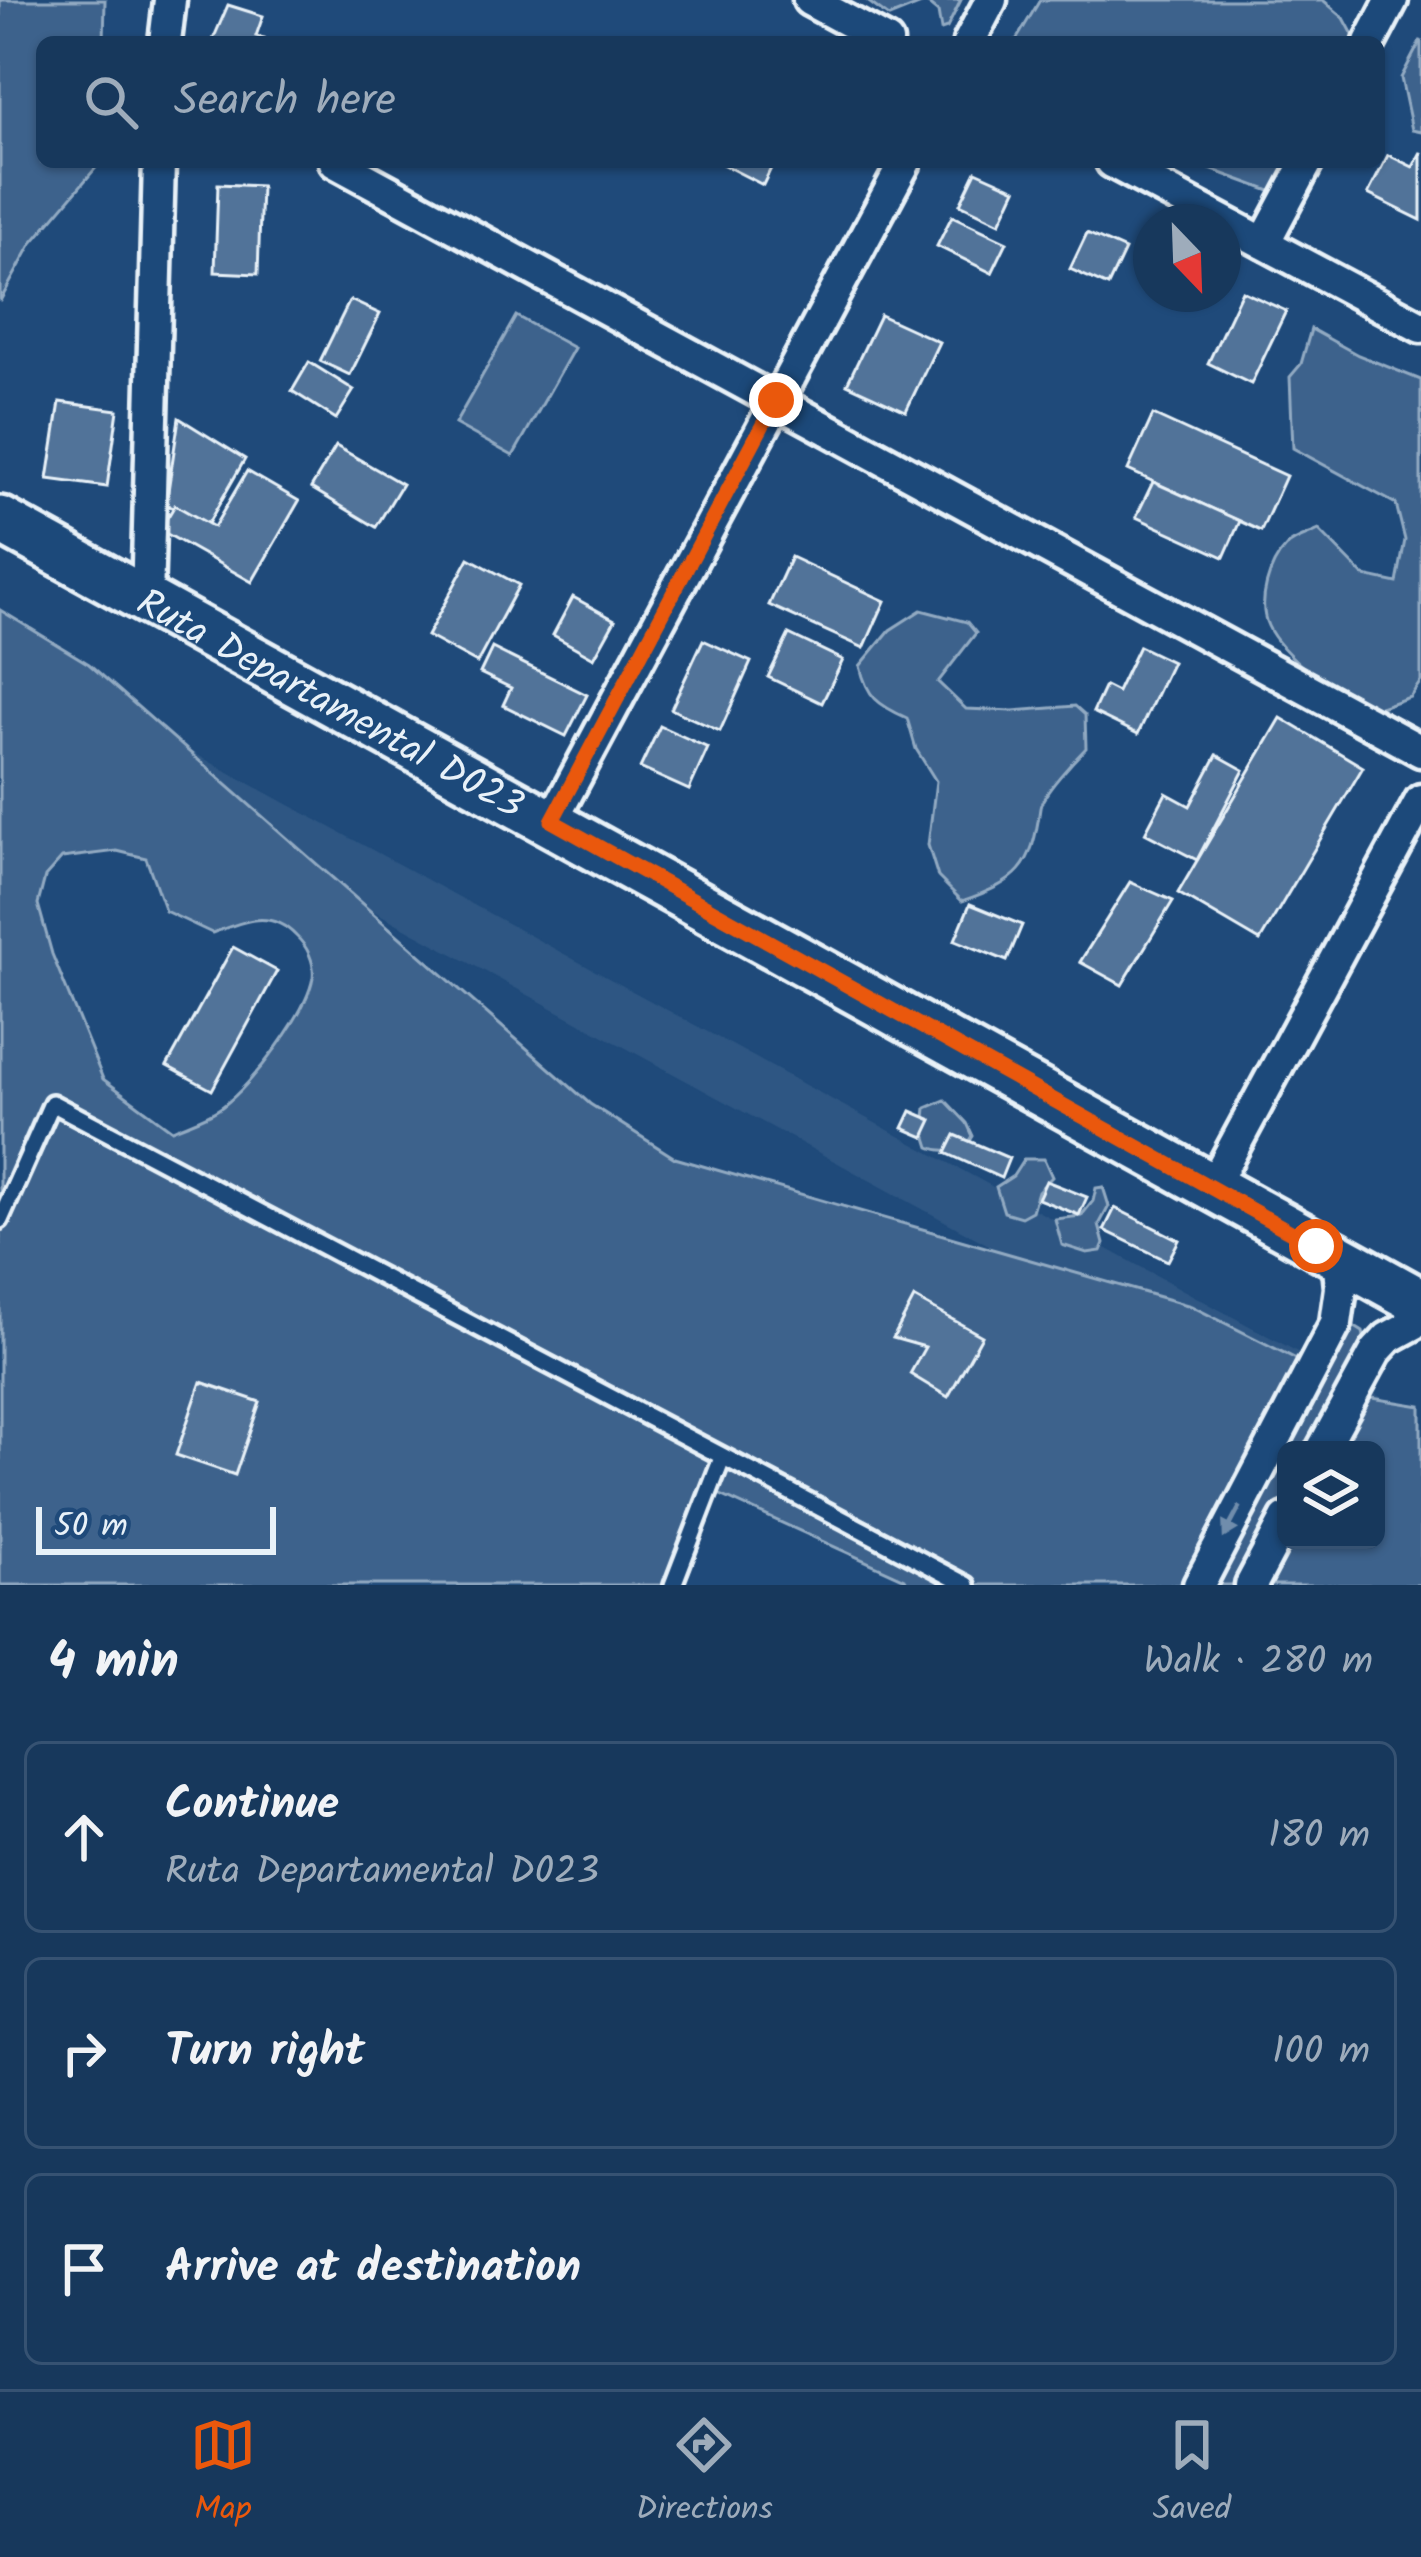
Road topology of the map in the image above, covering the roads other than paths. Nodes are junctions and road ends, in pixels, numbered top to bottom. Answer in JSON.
{"nodes":[{"id":1,"x":170,"y":0,"type":"edge"},
{"id":2,"x":809,"y":0,"type":"edge"},
{"id":3,"x":991,"y":0,"type":"edge"},
{"id":4,"x":1391,"y":0,"type":"edge"},
{"id":5,"x":166,"y":36,"type":"edge"},
{"id":6,"x":876,"y":36,"type":"edge"},
{"id":7,"x":972,"y":36,"type":"edge"},
{"id":8,"x":1373,"y":36,"type":"edge"},
{"id":9,"x":160,"y":168,"type":"edge"},
{"id":10,"x":346,"y":168,"type":"edge"},
{"id":11,"x":901,"y":168,"type":"edge"},
{"id":12,"x":1123,"y":168,"type":"edge"},
{"id":13,"x":1304,"y":168,"type":"edge"},
{"id":14,"x":1264,"y":243,"type":"junction"},
{"id":15,"x":1421,"y":327,"type":"edge"},
{"id":16,"x":776,"y":400,"type":"junction"},
{"id":17,"x":0,"y":520,"type":"edge"},
{"id":18,"x":147,"y":601,"type":"junction"},
{"id":19,"x":1421,"y":751,"type":"edge"},
{"id":20,"x":1421,"y":800,"type":"edge"},
{"id":21,"x":552,"y":821,"type":"junction"},
{"id":22,"x":1210,"y":1189,"type":"junction"},
{"id":23,"x":0,"y":1220,"type":"edge"},
{"id":24,"x":1338,"y":1257,"type":"junction"},
{"id":25,"x":1421,"y":1302,"type":"edge"},
{"id":26,"x":1421,"y":1320,"type":"edge"},
{"id":27,"x":1327,"y":1441,"type":"edge"},
{"id":28,"x":722,"y":1458,"type":"junction"},
{"id":29,"x":1277,"y":1536,"type":"edge"},
{"id":30,"x":673,"y":1585,"type":"edge"},
{"id":31,"x":968,"y":1585,"type":"edge"},
{"id":32,"x":1199,"y":1585,"type":"edge"},
{"id":33,"x":1251,"y":1585,"type":"edge"}],
"edges":[{"from":1,"to":5,"type":"street"},
{"from":2,"to":6,"type":"street"},
{"from":3,"to":7,"type":"street"},
{"from":4,"to":8,"type":"street"},
{"from":9,"to":18,"type":"street"},
{"from":10,"to":16,"type":"street"},
{"from":11,"to":16,"type":"street"},
{"from":12,"to":14,"type":"street"},
{"from":13,"to":14,"type":"street"},
{"from":14,"to":15,"type":"street"},
{"from":16,"to":19,"type":"street"},
{"from":16,"to":21,"type":"street"},
{"from":17,"to":18,"type":"main road","name":"Ruta Departamental D023"},
{"from":18,"to":21,"type":"main road","name":"Ruta Departamental D023"},
{"from":20,"to":22,"type":"street"},
{"from":21,"to":22,"type":"main road","name":"Ruta Departamental D023"},
{"from":22,"to":24,"type":"main road","name":"Ruta Departamental D023"},
{"from":23,"to":28,"type":"lane"},
{"from":24,"to":25,"type":"main road","name":"Ruta Departamental D023"},
{"from":24,"to":32,"type":"street","one_way":true},
{"from":26,"to":27,"type":"street"},
{"from":28,"to":30,"type":"lane"},
{"from":28,"to":31,"type":"lane"},
{"from":29,"to":33,"type":"street"}]}
